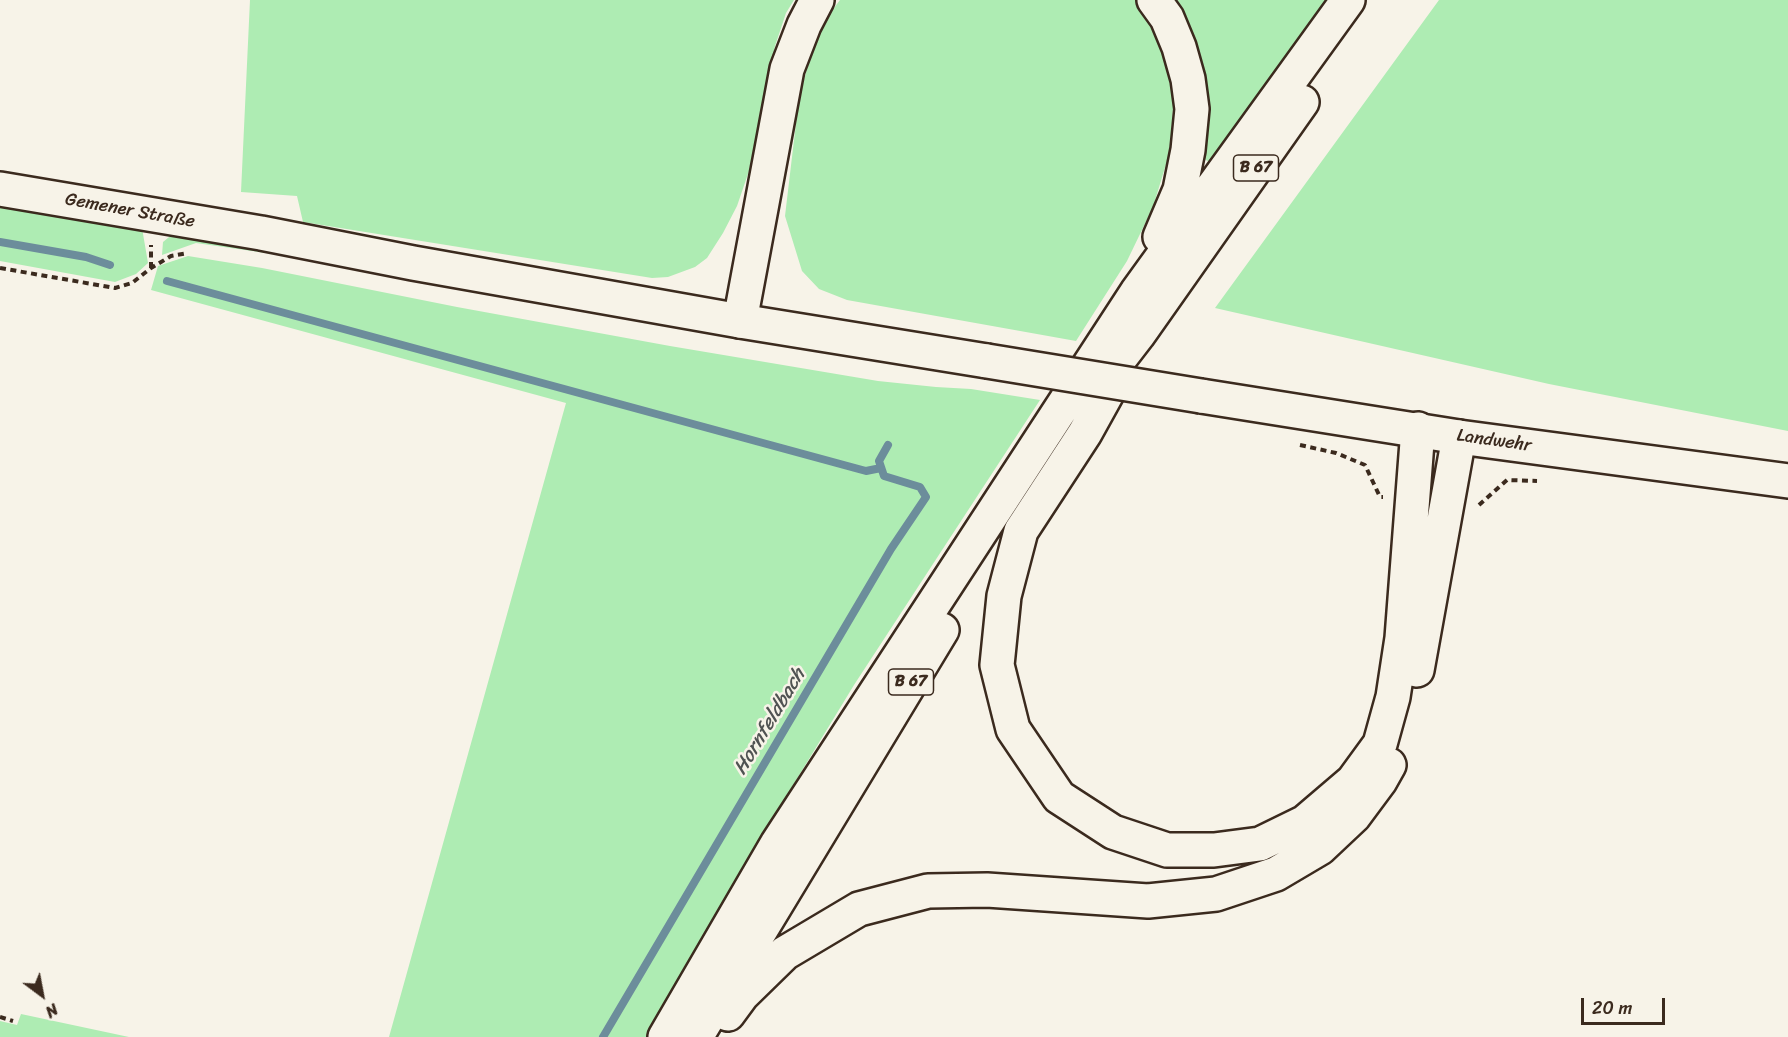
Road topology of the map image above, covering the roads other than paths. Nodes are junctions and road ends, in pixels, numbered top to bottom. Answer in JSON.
{"nodes":[{"id":1,"x":818,"y":0,"type":"edge"},
{"id":2,"x":1154,"y":0,"type":"edge"},
{"id":3,"x":1348,"y":0,"type":"edge"},
{"id":4,"x":1373,"y":0,"type":"edge"},
{"id":5,"x":0,"y":189,"type":"edge"},
{"id":6,"x":1137,"y":291,"type":"junction"},
{"id":7,"x":740,"y":321,"type":"junction"},
{"id":8,"x":1138,"y":335,"type":"junction"},
{"id":9,"x":1418,"y":429,"type":"junction"},
{"id":10,"x":1459,"y":436,"type":"junction"},
{"id":11,"x":1788,"y":482,"type":"edge"},
{"id":12,"x":665,"y":1037,"type":"edge"},
{"id":13,"x":696,"y":1037,"type":"edge"},
{"id":14,"x":711,"y":1037,"type":"edge"}],
"edges":[{"from":1,"to":7,"type":"main road"},
{"from":2,"to":6,"type":"main road"},
{"from":3,"to":6,"type":"main road","number":"B 67"},
{"from":4,"to":8,"type":"main road","number":"B 67"},
{"from":5,"to":7,"type":"main road","name":"Gemener Straße"},
{"from":6,"to":12,"type":"main road","number":"B 67"},
{"from":7,"to":9,"type":"main road","name":"Landwehr","bridge":true},
{"from":8,"to":9,"type":"main road"},
{"from":8,"to":13,"type":"main road","number":"B 67"},
{"from":9,"to":10,"type":"main road","name":"Landwehr"},
{"from":10,"to":11,"type":"main road","name":"Landwehr"},
{"from":10,"to":14,"type":"main road"}]}
